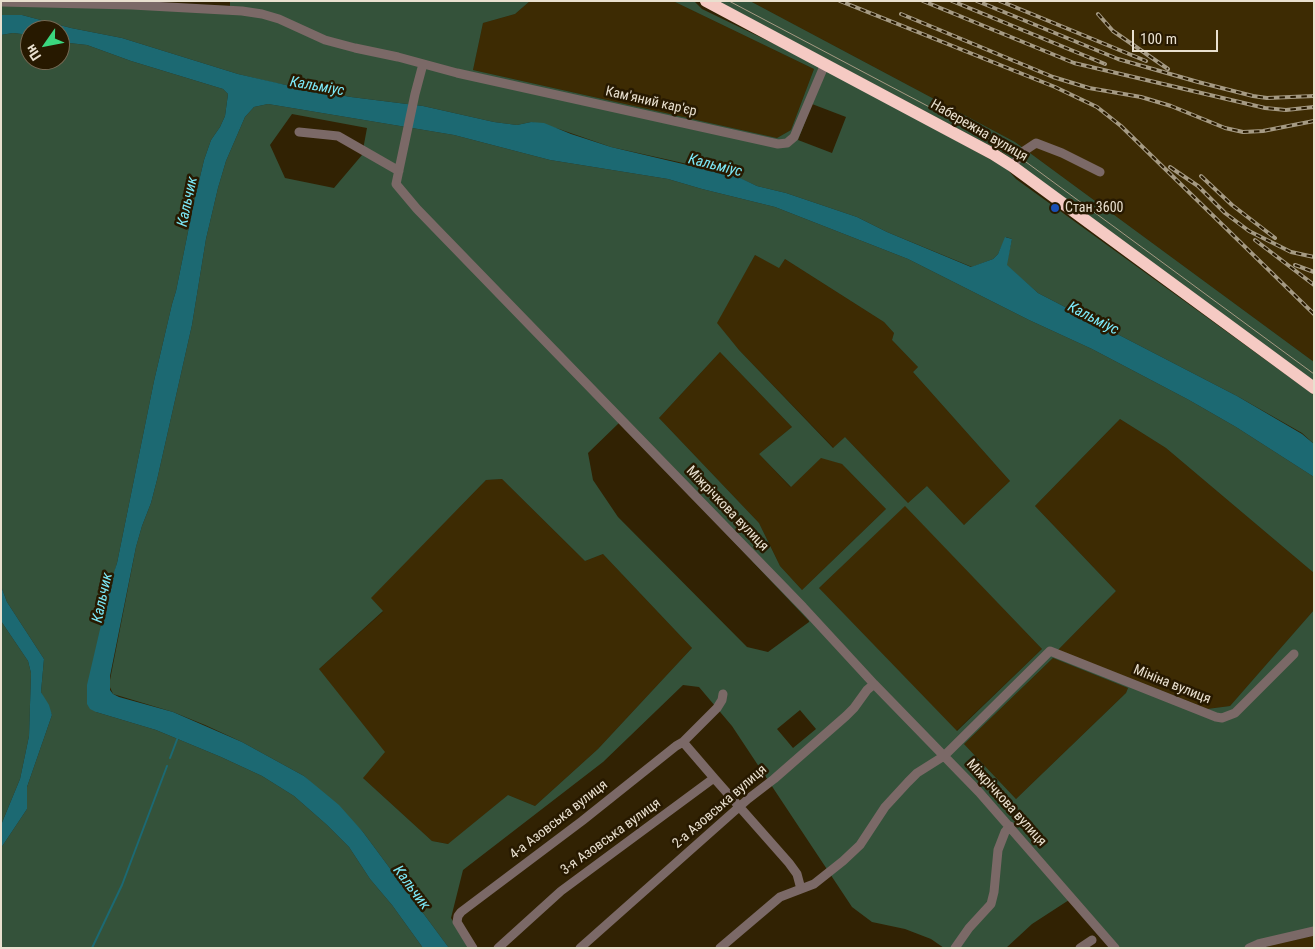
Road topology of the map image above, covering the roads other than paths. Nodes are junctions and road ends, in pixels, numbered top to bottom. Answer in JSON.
{"nodes":[{"id":1,"x":706,"y":1,"type":"edge"},
{"id":2,"x":1,"y":2,"type":"edge"},
{"id":3,"x":423,"y":64,"type":"junction"},
{"id":4,"x":825,"y":64,"type":"junction"},
{"id":5,"x":299,"y":132,"type":"dead end"},
{"id":6,"x":1012,"y":166,"type":"junction"},
{"id":7,"x":399,"y":170,"type":"junction"},
{"id":8,"x":1100,"y":172,"type":"dead end"},
{"id":9,"x":1314,"y":388,"type":"edge"},
{"id":10,"x":1294,"y":654,"type":"dead end"},
{"id":11,"x":874,"y":684,"type":"junction"},
{"id":12,"x":723,"y":694,"type":"dead end"},
{"id":13,"x":683,"y":742,"type":"junction"},
{"id":14,"x":944,"y":756,"type":"junction"},
{"id":15,"x":714,"y":778,"type":"junction"},
{"id":16,"x":740,"y":807,"type":"junction"},
{"id":17,"x":1010,"y":826,"type":"junction"},
{"id":18,"x":801,"y":888,"type":"junction"},
{"id":19,"x":1314,"y":931,"type":"edge"},
{"id":20,"x":1092,"y":940,"type":"dead end"},
{"id":21,"x":1113,"y":946,"type":"edge"},
{"id":22,"x":473,"y":948,"type":"edge"},
{"id":23,"x":498,"y":948,"type":"edge"},
{"id":24,"x":580,"y":948,"type":"edge"},
{"id":25,"x":720,"y":948,"type":"edge"},
{"id":26,"x":955,"y":948,"type":"edge"},
{"id":27,"x":1080,"y":948,"type":"edge"},
{"id":28,"x":1249,"y":948,"type":"edge"}],
"edges":[{"from":1,"to":4,"type":"highway","name":"Набережна вулиця"},
{"from":2,"to":3,"type":"street"},
{"from":3,"to":4,"type":"street","name":"Кам'яний кар'єр"},
{"from":3,"to":7,"type":"street"},
{"from":4,"to":6,"type":"highway","name":"Набережна вулиця"},
{"from":5,"to":7,"type":"street"},
{"from":6,"to":8,"type":"street"},
{"from":6,"to":9,"type":"highway","name":"Набережна вулиця"},
{"from":7,"to":11,"type":"street","name":"Міжрічкова вулиця"},
{"from":10,"to":14,"type":"street","name":"Мініна вулиця"},
{"from":11,"to":14,"type":"street","name":"Міжрічкова вулиця"},
{"from":11,"to":16,"type":"street","name":"2-а Азовська вулиця"},
{"from":12,"to":13,"type":"street","name":"4-а Азовська вулиця"},
{"from":13,"to":15,"type":"street"},
{"from":13,"to":22,"type":"street","name":"4-а Азовська вулиця"},
{"from":14,"to":17,"type":"street","name":"Міжрічкова вулиця"},
{"from":14,"to":18,"type":"street"},
{"from":15,"to":16,"type":"street"},
{"from":15,"to":23,"type":"street","name":"3-я Азовська вулиця"},
{"from":16,"to":18,"type":"street"},
{"from":16,"to":24,"type":"street","name":"2-а Азовська вулиця"},
{"from":17,"to":21,"type":"street","name":"Міжрічкова вулиця"},
{"from":17,"to":26,"type":"street"},
{"from":18,"to":25,"type":"street"},
{"from":19,"to":28,"type":"street"},
{"from":20,"to":27,"type":"street"}]}
